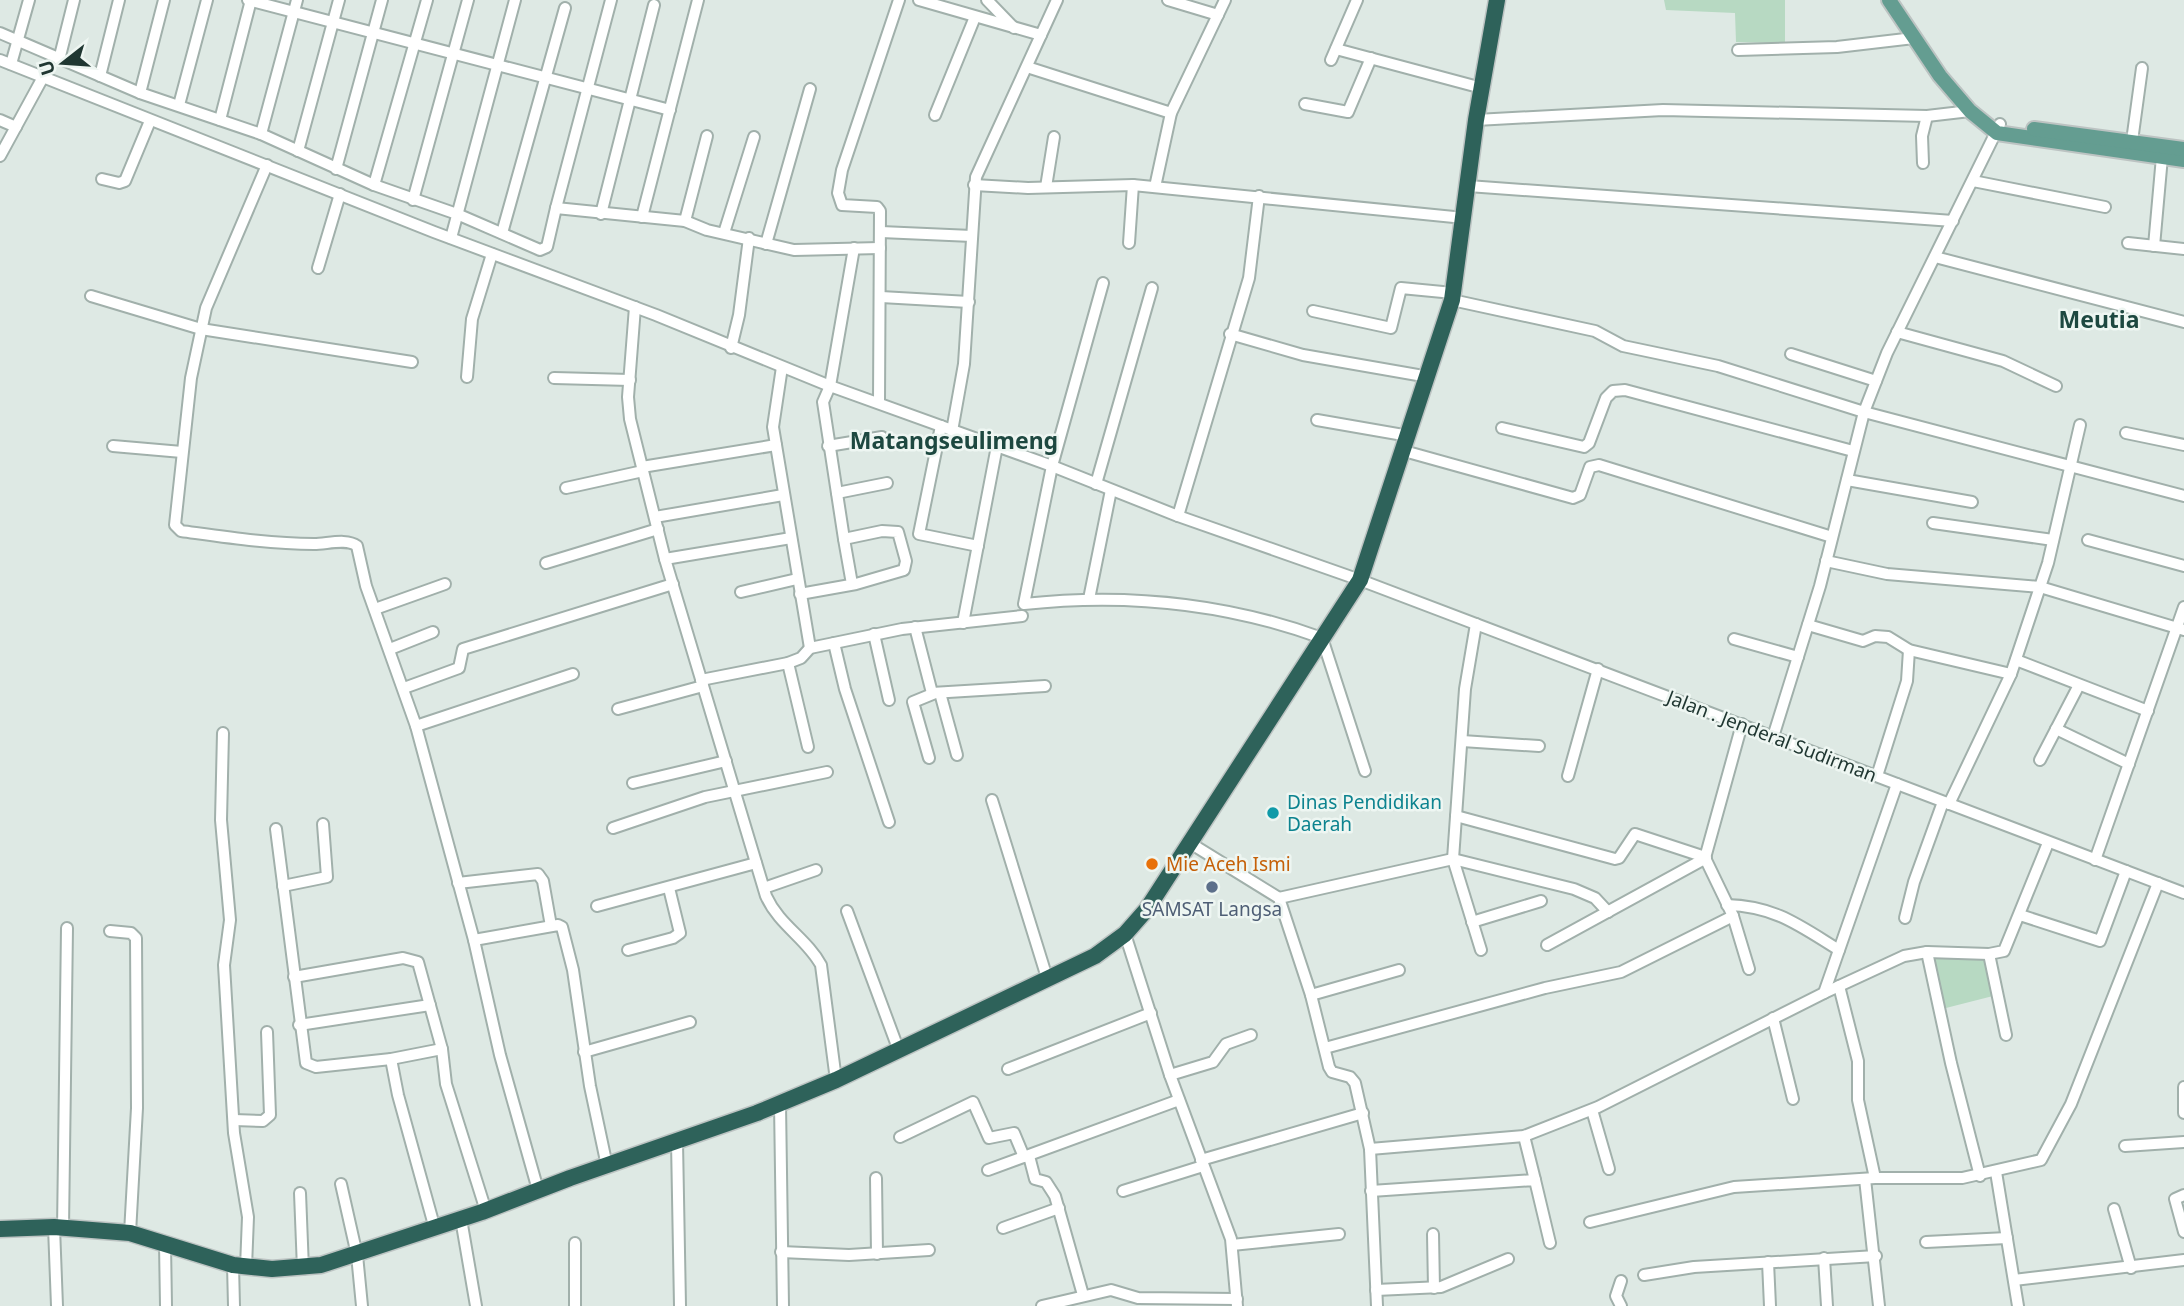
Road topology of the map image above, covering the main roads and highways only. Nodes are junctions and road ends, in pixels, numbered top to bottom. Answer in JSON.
{"nodes":[{"id":1,"x":1497,"y":0,"type":"edge"},
{"id":2,"x":1889,"y":0,"type":"edge"},
{"id":3,"x":1995,"y":128,"type":"junction"},
{"id":4,"x":2184,"y":149,"type":"edge"},
{"id":5,"x":2184,"y":160,"type":"edge"},
{"id":6,"x":0,"y":1229,"type":"edge"}],
"edges":[{"from":1,"to":6,"type":"highway"},
{"from":2,"to":3,"type":"main road"},
{"from":3,"to":4,"type":"main road"},
{"from":3,"to":5,"type":"main road"}]}
